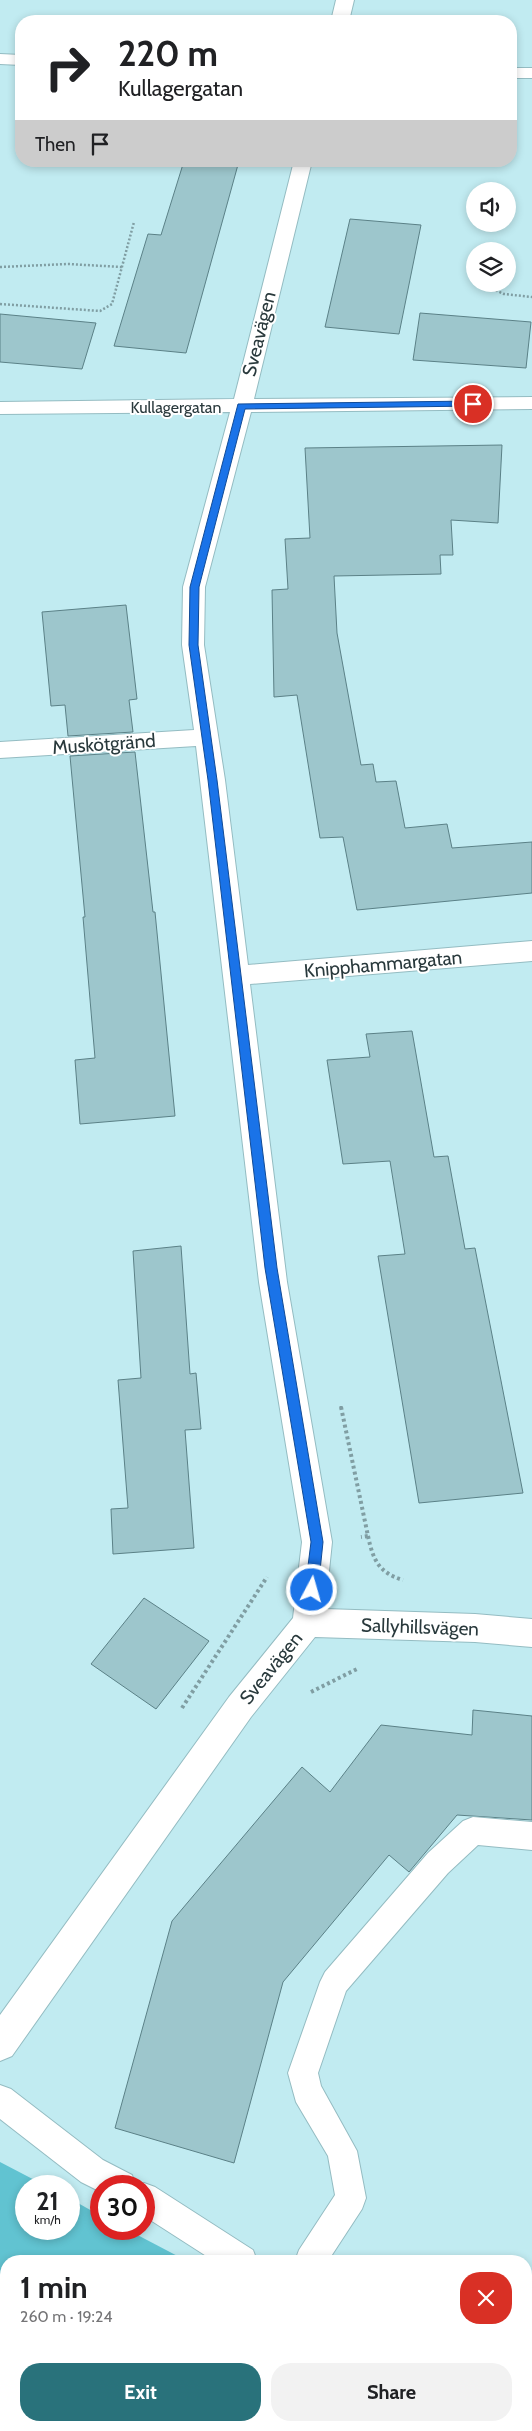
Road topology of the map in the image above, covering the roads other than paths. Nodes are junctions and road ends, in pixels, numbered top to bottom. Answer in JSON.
{"nodes":[{"id":1,"x":346,"y":0,"type":"edge"},
{"id":2,"x":342,"y":15,"type":"edge"},
{"id":3,"x":0,"y":59,"type":"edge"},
{"id":4,"x":15,"y":60,"type":"edge"},
{"id":5,"x":517,"y":72,"type":"edge"},
{"id":6,"x":532,"y":73,"type":"edge"},
{"id":7,"x":301,"y":167,"type":"edge"},
{"id":8,"x":532,"y":403,"type":"edge"},
{"id":9,"x":241,"y":406,"type":"junction"},
{"id":10,"x":0,"y":408,"type":"edge"},
{"id":11,"x":207,"y":737,"type":"junction"},
{"id":12,"x":0,"y":750,"type":"edge"},
{"id":13,"x":532,"y":951,"type":"edge"},
{"id":14,"x":235,"y":976,"type":"junction"},
{"id":15,"x":308,"y":1623,"type":"junction"},
{"id":16,"x":532,"y":1633,"type":"edge"},
{"id":17,"x":532,"y":1836,"type":"edge"},
{"id":18,"x":0,"y":2044,"type":"edge"},
{"id":19,"x":0,"y":2100,"type":"edge"},
{"id":20,"x":99,"y":2175,"type":"edge"},
{"id":21,"x":155,"y":2205,"type":"edge"},
{"id":22,"x":233,"y":2255,"type":"edge"},
{"id":23,"x":314,"y":2255,"type":"edge"}],
"edges":[{"from":1,"to":2,"type":"street"},
{"from":3,"to":4,"type":"street"},
{"from":5,"to":6,"type":"street"},
{"from":7,"to":9,"type":"street","name":"Sveavägen"},
{"from":8,"to":9,"type":"street","name":"Kullagergatan"},
{"from":9,"to":10,"type":"street","name":"Kullagergatan"},
{"from":9,"to":11,"type":"street","name":"Sveavägen"},
{"from":11,"to":12,"type":"street","name":"Muskötgränd"},
{"from":11,"to":14,"type":"street","name":"Sveavägen"},
{"from":13,"to":14,"type":"street","name":"Knipphammargatan"},
{"from":14,"to":15,"type":"street","name":"Sveavägen"},
{"from":15,"to":16,"type":"street","name":"Sallyhillsvägen"},
{"from":15,"to":18,"type":"street","name":"Sveavägen"},
{"from":17,"to":23,"type":"lane"},
{"from":19,"to":20,"type":"lane"},
{"from":21,"to":22,"type":"lane"}]}
